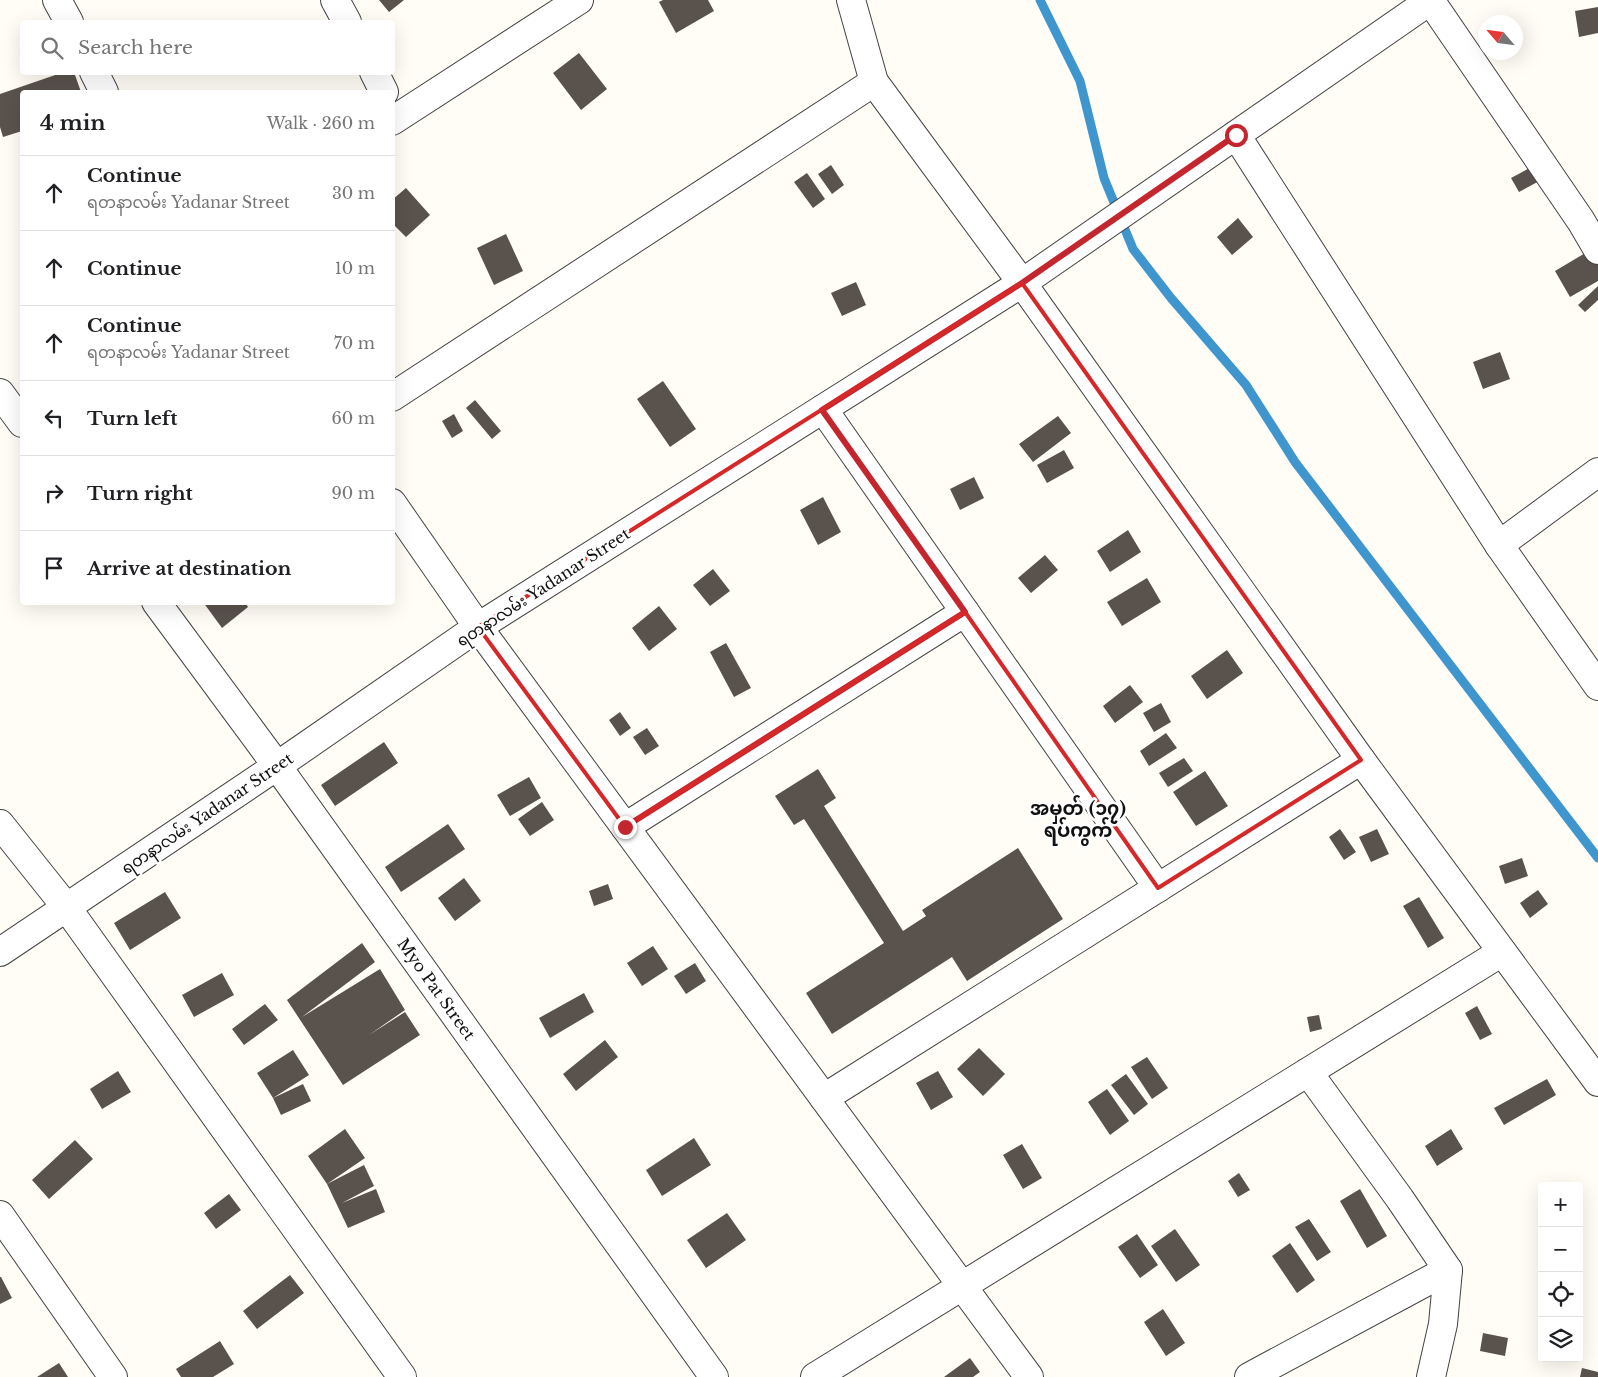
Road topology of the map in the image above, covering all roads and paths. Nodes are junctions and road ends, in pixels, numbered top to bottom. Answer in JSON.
{"nodes":[{"id":1,"x":57,"y":0,"type":"edge"},
{"id":2,"x":335,"y":0,"type":"edge"},
{"id":3,"x":579,"y":0,"type":"edge"},
{"id":4,"x":851,"y":0,"type":"edge"},
{"id":5,"x":1431,"y":0,"type":"edge"},
{"id":6,"x":68,"y":20,"type":"edge"},
{"id":7,"x":346,"y":20,"type":"edge"},
{"id":8,"x":96,"y":75,"type":"edge"},
{"id":9,"x":376,"y":75,"type":"edge"},
{"id":10,"x":874,"y":82,"type":"junction"},
{"id":11,"x":103,"y":90,"type":"edge"},
{"id":12,"x":383,"y":90,"type":"edge"},
{"id":13,"x":395,"y":115,"type":"edge"},
{"id":14,"x":1236,"y":135,"type":"junction"},
{"id":15,"x":1590,"y":217,"type":"edge"},
{"id":16,"x":1598,"y":250,"type":"edge"},
{"id":17,"x":1022,"y":283,"type":"junction"},
{"id":18,"x":0,"y":393,"type":"edge"},
{"id":19,"x":395,"y":395,"type":"edge"},
{"id":20,"x":822,"y":410,"type":"junction"},
{"id":21,"x":20,"y":420,"type":"edge"},
{"id":22,"x":1598,"y":472,"type":"edge"},
{"id":23,"x":395,"y":507,"type":"edge"},
{"id":24,"x":1499,"y":546,"type":"junction"},
{"id":25,"x":158,"y":605,"type":"edge"},
{"id":26,"x":965,"y":612,"type":"junction"},
{"id":27,"x":478,"y":627,"type":"junction"},
{"id":28,"x":1598,"y":686,"type":"edge"},
{"id":29,"x":1361,"y":760,"type":"junction"},
{"id":30,"x":278,"y":766,"type":"junction"},
{"id":31,"x":0,"y":824,"type":"edge"},
{"id":32,"x":625,"y":827,"type":"junction"},
{"id":33,"x":1158,"y":888,"type":"junction"},
{"id":34,"x":67,"y":908,"type":"junction"},
{"id":35,"x":0,"y":952,"type":"edge"},
{"id":36,"x":1502,"y":952,"type":"junction"},
{"id":37,"x":1308,"y":1072,"type":"junction"},
{"id":38,"x":1598,"y":1082,"type":"edge"},
{"id":39,"x":824,"y":1098,"type":"junction"},
{"id":40,"x":0,"y":1215,"type":"edge"},
{"id":41,"x":1448,"y":1270,"type":"junction"},
{"id":42,"x":963,"y":1286,"type":"junction"},
{"id":43,"x":113,"y":1377,"type":"edge"},
{"id":44,"x":402,"y":1377,"type":"edge"},
{"id":45,"x":714,"y":1377,"type":"edge"},
{"id":46,"x":815,"y":1377,"type":"edge"},
{"id":47,"x":1029,"y":1377,"type":"edge"},
{"id":48,"x":1249,"y":1377,"type":"edge"},
{"id":49,"x":1431,"y":1377,"type":"edge"}],
"edges":[{"from":1,"to":6,"type":"street"},
{"from":2,"to":7,"type":"street"},
{"from":3,"to":13,"type":"street"},
{"from":4,"to":10,"type":"street"},
{"from":5,"to":14,"type":"street"},
{"from":5,"to":15,"type":"street"},
{"from":8,"to":11,"type":"street"},
{"from":9,"to":12,"type":"street"},
{"from":10,"to":17,"type":"street"},
{"from":10,"to":19,"type":"street"},
{"from":14,"to":17,"type":"street","name":"ရတနာလမ်း Yadanar Street"},
{"from":14,"to":24,"type":"street"},
{"from":15,"to":16,"type":"street"},
{"from":17,"to":20,"type":"street","name":"ရတနာလမ်း Yadanar Street"},
{"from":17,"to":29,"type":"street"},
{"from":18,"to":21,"type":"street"},
{"from":20,"to":26,"type":"street"},
{"from":20,"to":27,"type":"street","name":"ရတနာလမ်း Yadanar Street"},
{"from":22,"to":24,"type":"street"},
{"from":23,"to":27,"type":"street"},
{"from":24,"to":28,"type":"street"},
{"from":25,"to":30,"type":"street","name":"Myo Pat Street"},
{"from":26,"to":32,"type":"street"},
{"from":26,"to":33,"type":"street"},
{"from":27,"to":30,"type":"street","name":"ရတနာလမ်း Yadanar Street"},
{"from":27,"to":32,"type":"street"},
{"from":29,"to":33,"type":"street"},
{"from":29,"to":36,"type":"street"},
{"from":30,"to":34,"type":"street","name":"ရတနာလမ်း Yadanar Street"},
{"from":30,"to":45,"type":"street","name":"Myo Pat Street"},
{"from":31,"to":34,"type":"street"},
{"from":32,"to":39,"type":"street"},
{"from":33,"to":39,"type":"street"},
{"from":34,"to":35,"type":"street","name":"ရတနာလမ်း Yadanar Street"},
{"from":34,"to":44,"type":"street"},
{"from":36,"to":37,"type":"street"},
{"from":36,"to":38,"type":"street"},
{"from":37,"to":41,"type":"street"},
{"from":37,"to":42,"type":"street"},
{"from":39,"to":42,"type":"street"},
{"from":40,"to":43,"type":"street"},
{"from":41,"to":48,"type":"street"},
{"from":41,"to":49,"type":"street"},
{"from":42,"to":46,"type":"street"},
{"from":42,"to":47,"type":"street"}]}
